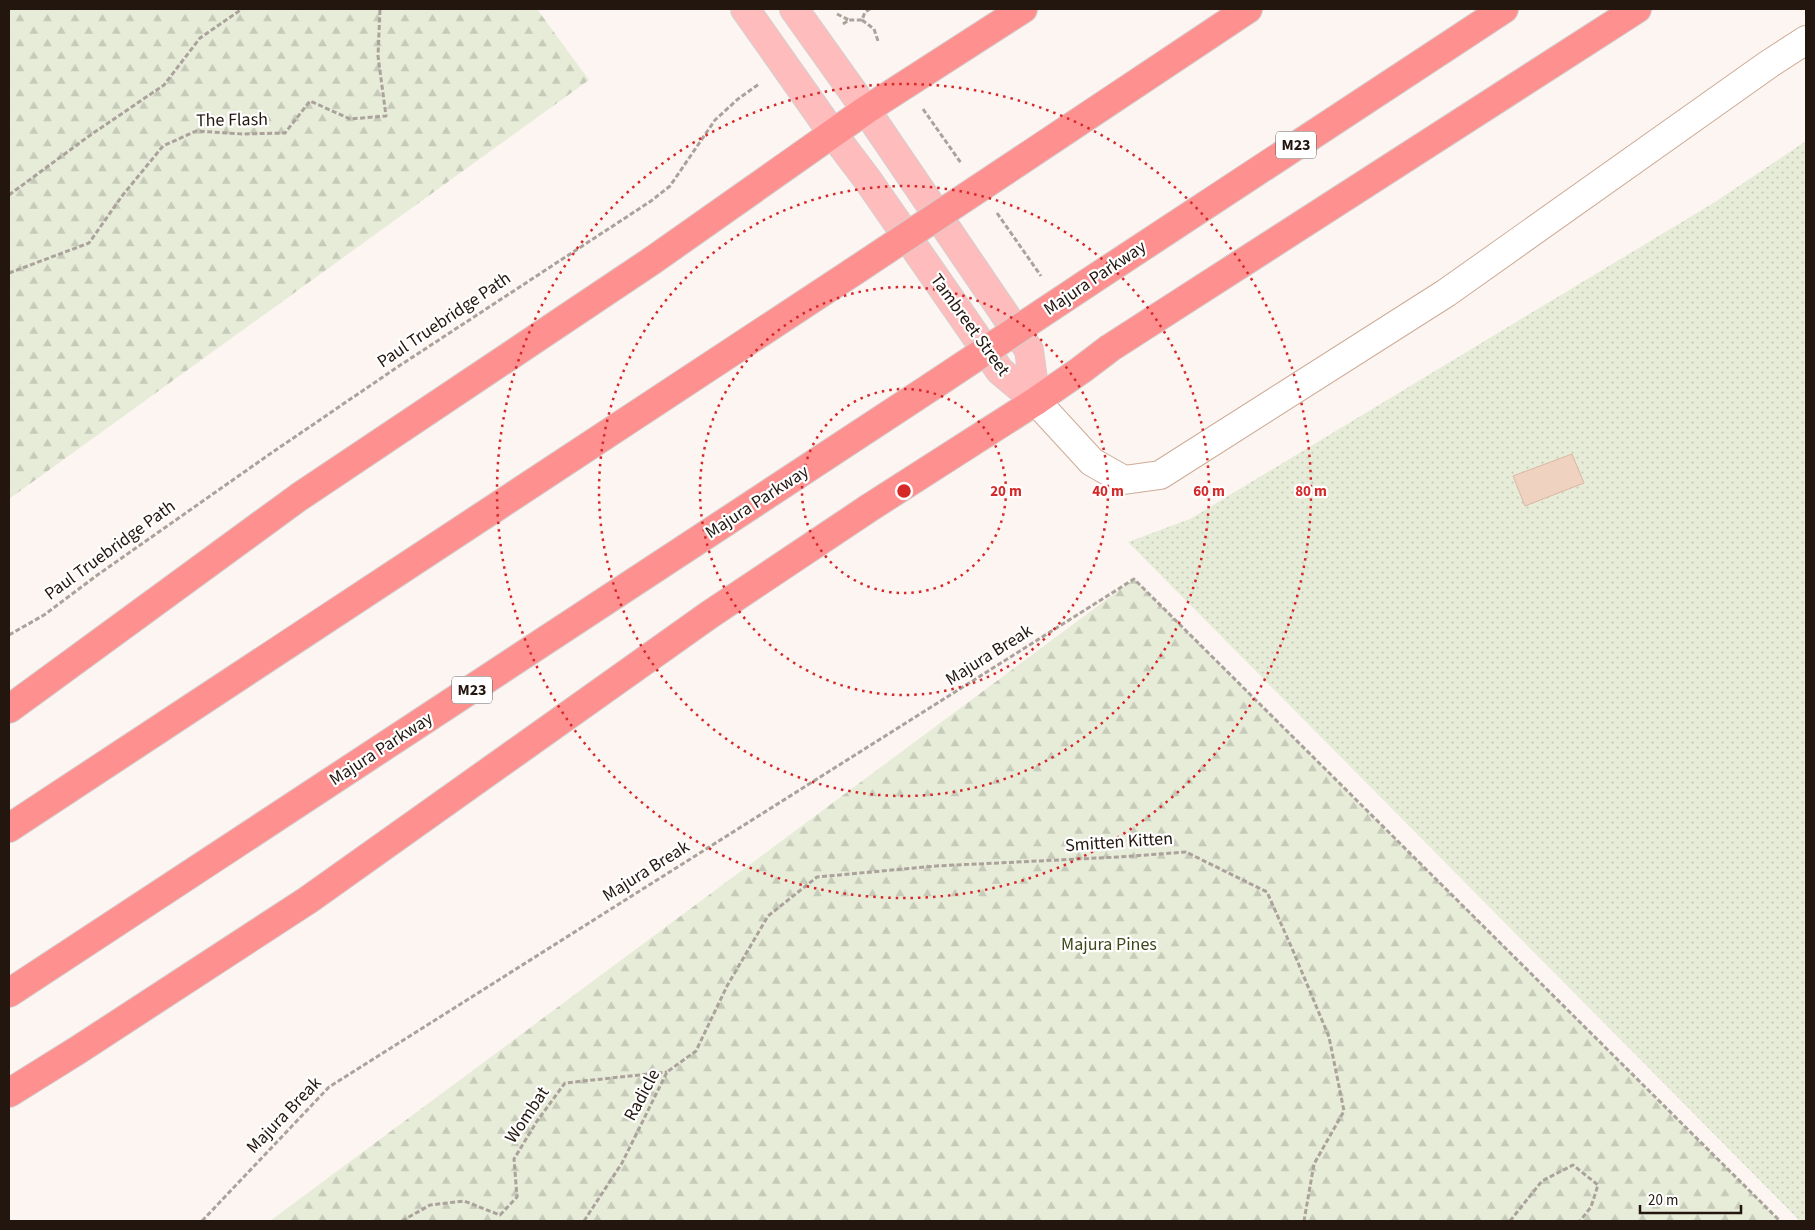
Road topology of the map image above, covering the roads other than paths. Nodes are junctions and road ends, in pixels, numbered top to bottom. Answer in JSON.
{"nodes":[{"id":1,"x":745,"y":9,"type":"edge"},
{"id":2,"x":794,"y":9,"type":"edge"},
{"id":3,"x":1023,"y":9,"type":"edge"},
{"id":4,"x":1248,"y":9,"type":"edge"},
{"id":5,"x":1504,"y":9,"type":"edge"},
{"id":6,"x":1637,"y":9,"type":"edge"},
{"id":7,"x":1806,"y":40,"type":"edge"},
{"id":8,"x":866,"y":110,"type":"junction"},
{"id":9,"x":833,"y":134,"type":"junction"},
{"id":10,"x":1036,"y":401,"type":"junction"},
{"id":11,"x":9,"y":709,"type":"edge"},
{"id":12,"x":9,"y":828,"type":"edge"},
{"id":13,"x":9,"y":993,"type":"edge"},
{"id":14,"x":9,"y":1093,"type":"edge"}],
"edges":[{"from":1,"to":9,"type":"main road","name":"Tambreet Street"},
{"from":2,"to":8,"type":"main road","name":"Tambreet Street"},
{"from":3,"to":8,"type":"highway"},
{"from":4,"to":12,"type":"highway","bridge":true},
{"from":5,"to":13,"type":"highway","name":"Majura Parkway","number":"M23","bridge":true},
{"from":6,"to":10,"type":"highway"},
{"from":7,"to":10,"type":"lane"},
{"from":8,"to":9,"type":"highway"},
{"from":8,"to":10,"type":"main road","name":"Tambreet Street"},
{"from":9,"to":10,"type":"main road","name":"Tambreet Street"},
{"from":9,"to":11,"type":"highway"},
{"from":10,"to":14,"type":"highway"}]}
